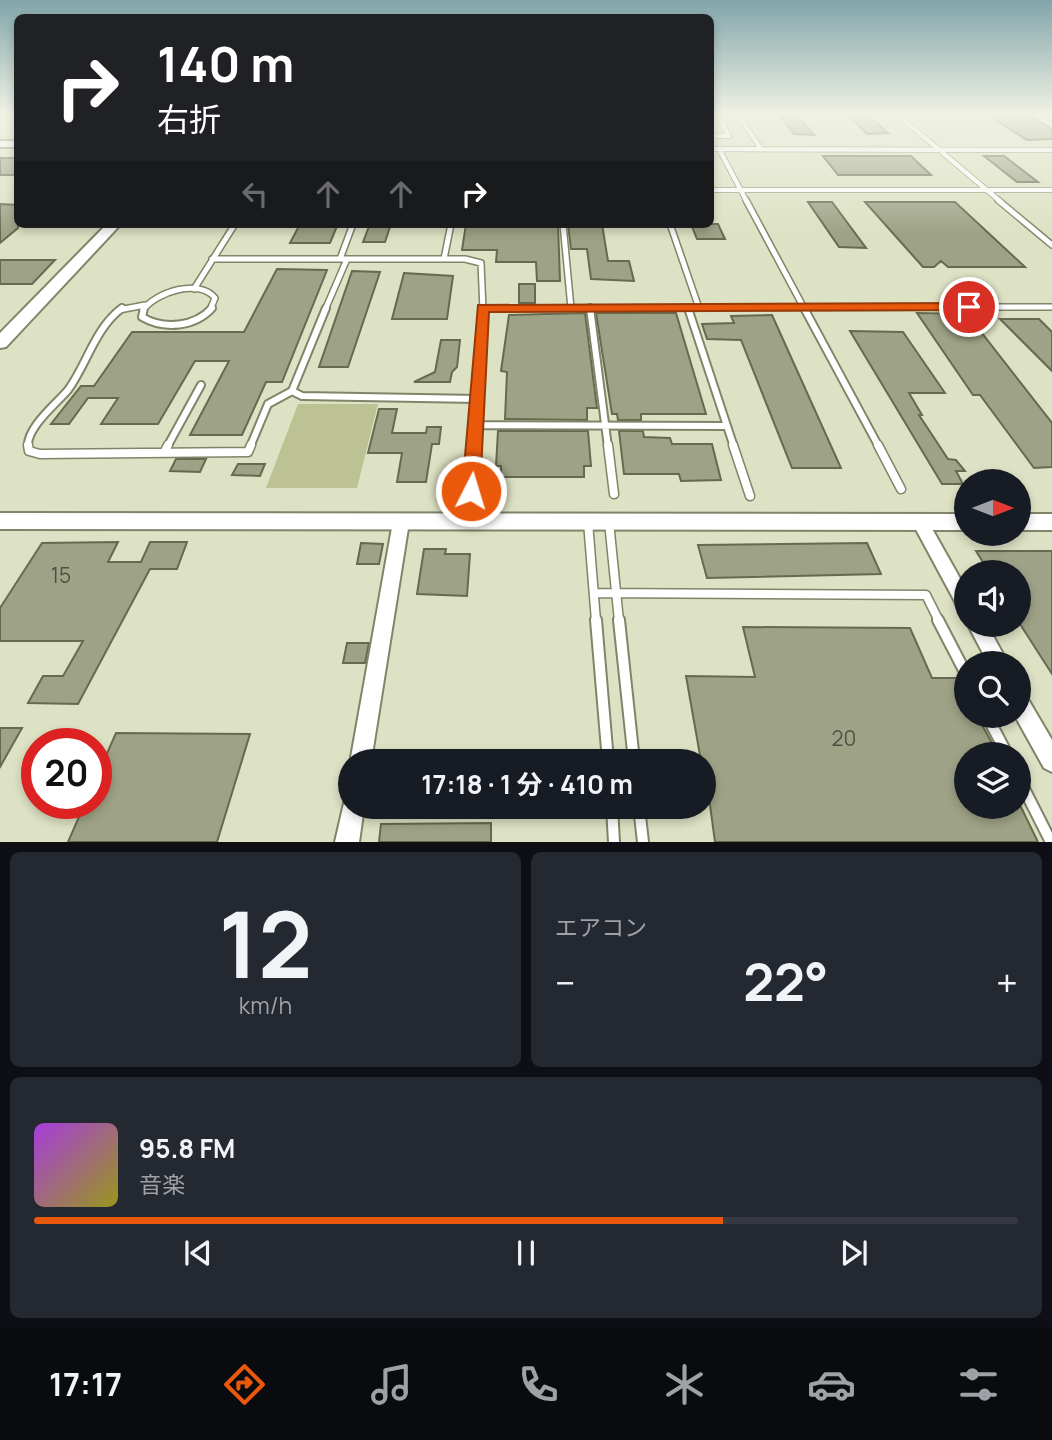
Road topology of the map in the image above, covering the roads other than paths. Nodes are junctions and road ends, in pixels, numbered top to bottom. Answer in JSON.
{"nodes":[{"id":1,"x":722,"y":154,"type":"edge"},
{"id":2,"x":944,"y":154,"type":"edge"},
{"id":3,"x":714,"y":190,"type":"edge"},
{"id":4,"x":741,"y":190,"type":"junction"},
{"id":5,"x":987,"y":190,"type":"junction"},
{"id":6,"x":1052,"y":190,"type":"edge"},
{"id":7,"x":110,"y":228,"type":"edge"},
{"id":8,"x":232,"y":228,"type":"edge"},
{"id":9,"x":353,"y":228,"type":"edge"},
{"id":10,"x":450,"y":228,"type":"edge"},
{"id":11,"x":563,"y":228,"type":"edge"},
{"id":12,"x":671,"y":228,"type":"edge"},
{"id":13,"x":1052,"y":245,"type":"edge"},
{"id":14,"x":212,"y":259,"type":"junction"},
{"id":15,"x":344,"y":259,"type":"junction"},
{"id":16,"x":444,"y":259,"type":"junction"},
{"id":17,"x":194,"y":289,"type":"junction"},
{"id":18,"x":145,"y":305,"type":"junction"},
{"id":19,"x":688,"y":307,"type":"junction"},
{"id":20,"x":699,"y":307,"type":"junction"},
{"id":21,"x":803,"y":307,"type":"junction"},
{"id":22,"x":1052,"y":307,"type":"edge"},
{"id":23,"x":483,"y":308,"type":"junction"},
{"id":24,"x":571,"y":308,"type":"junction"},
{"id":25,"x":590,"y":308,"type":"junction"},
{"id":26,"x":0,"y":343,"type":"edge"},
{"id":27,"x":201,"y":385,"type":"dead end"},
{"id":28,"x":292,"y":391,"type":"junction"},
{"id":29,"x":478,"y":399,"type":"junction"},
{"id":30,"x":476,"y":425,"type":"junction"},
{"id":31,"x":606,"y":426,"type":"junction"},
{"id":32,"x":727,"y":426,"type":"junction"},
{"id":33,"x":164,"y":453,"type":"junction"},
{"id":34,"x":901,"y":489,"type":"dead end"},
{"id":35,"x":471,"y":491,"type":"dead end"},
{"id":36,"x":614,"y":494,"type":"dead end"},
{"id":37,"x":750,"y":496,"type":"dead end"},
{"id":38,"x":0,"y":521,"type":"edge"},
{"id":39,"x":401,"y":522,"type":"junction"},
{"id":40,"x":599,"y":522,"type":"junction"},
{"id":41,"x":920,"y":522,"type":"junction"},
{"id":42,"x":954,"y":522,"type":"edge"},
{"id":43,"x":1031,"y":522,"type":"edge"},
{"id":44,"x":1052,"y":522,"type":"edge"},
{"id":45,"x":954,"y":584,"type":"edge"},
{"id":46,"x":594,"y":593,"type":"junction"},
{"id":47,"x":616,"y":593,"type":"junction"},
{"id":48,"x":954,"y":651,"type":"edge"},
{"id":49,"x":1031,"y":724,"type":"edge"},
{"id":50,"x":362,"y":749,"type":"edge"},
{"id":51,"x":607,"y":749,"type":"edge"},
{"id":52,"x":633,"y":749,"type":"edge"},
{"id":53,"x":1052,"y":761,"type":"edge"},
{"id":54,"x":1031,"y":803,"type":"edge"},
{"id":55,"x":351,"y":819,"type":"edge"},
{"id":56,"x":613,"y":819,"type":"edge"},
{"id":57,"x":640,"y":819,"type":"edge"},
{"id":58,"x":347,"y":842,"type":"edge"},
{"id":59,"x":614,"y":842,"type":"edge"},
{"id":60,"x":643,"y":842,"type":"edge"},
{"id":61,"x":1051,"y":842,"type":"edge"}],
"edges":[{"from":1,"to":4,"type":"lane"},
{"from":2,"to":5,"type":"lane"},
{"from":3,"to":4,"type":"lane"},
{"from":4,"to":5,"type":"lane"},
{"from":4,"to":21,"type":"lane"},
{"from":5,"to":6,"type":"lane"},
{"from":5,"to":13,"type":"lane"},
{"from":7,"to":26,"type":"street"},
{"from":8,"to":14,"type":"lane"},
{"from":9,"to":15,"type":"lane"},
{"from":10,"to":16,"type":"lane"},
{"from":11,"to":24,"type":"lane"},
{"from":12,"to":20,"type":"lane"},
{"from":14,"to":15,"type":"lane"},
{"from":14,"to":17,"type":"lane"},
{"from":15,"to":16,"type":"lane"},
{"from":15,"to":28,"type":"lane"},
{"from":16,"to":23,"type":"lane"},
{"from":17,"to":18,"type":"lane"},
{"from":17,"to":18,"type":"lane"},
{"from":18,"to":33,"type":"lane"},
{"from":19,"to":20,"type":"lane"},
{"from":19,"to":25,"type":"lane"},
{"from":19,"to":32,"type":"lane"},
{"from":20,"to":21,"type":"lane"},
{"from":21,"to":22,"type":"lane"},
{"from":21,"to":34,"type":"lane"},
{"from":23,"to":24,"type":"lane"},
{"from":23,"to":29,"type":"lane"},
{"from":24,"to":25,"type":"lane"},
{"from":25,"to":31,"type":"lane"},
{"from":27,"to":33,"type":"lane"},
{"from":28,"to":29,"type":"lane"},
{"from":28,"to":33,"type":"lane"},
{"from":29,"to":30,"type":"lane"},
{"from":30,"to":31,"type":"lane"},
{"from":30,"to":35,"type":"lane"},
{"from":31,"to":32,"type":"lane"},
{"from":31,"to":36,"type":"lane"},
{"from":32,"to":37,"type":"lane"},
{"from":38,"to":39,"type":"street"},
{"from":39,"to":40,"type":"street"},
{"from":39,"to":50,"type":"street"},
{"from":40,"to":41,"type":"street"},
{"from":40,"to":46,"type":"lane"},
{"from":40,"to":47,"type":"lane"},
{"from":41,"to":42,"type":"street"},
{"from":41,"to":45,"type":"street"},
{"from":43,"to":44,"type":"street"},
{"from":46,"to":47,"type":"lane"},
{"from":46,"to":51,"type":"lane"},
{"from":47,"to":48,"type":"lane"},
{"from":47,"to":52,"type":"lane"},
{"from":49,"to":53,"type":"street"},
{"from":54,"to":61,"type":"lane"},
{"from":55,"to":58,"type":"street"},
{"from":56,"to":59,"type":"lane"},
{"from":57,"to":60,"type":"lane"}]}
